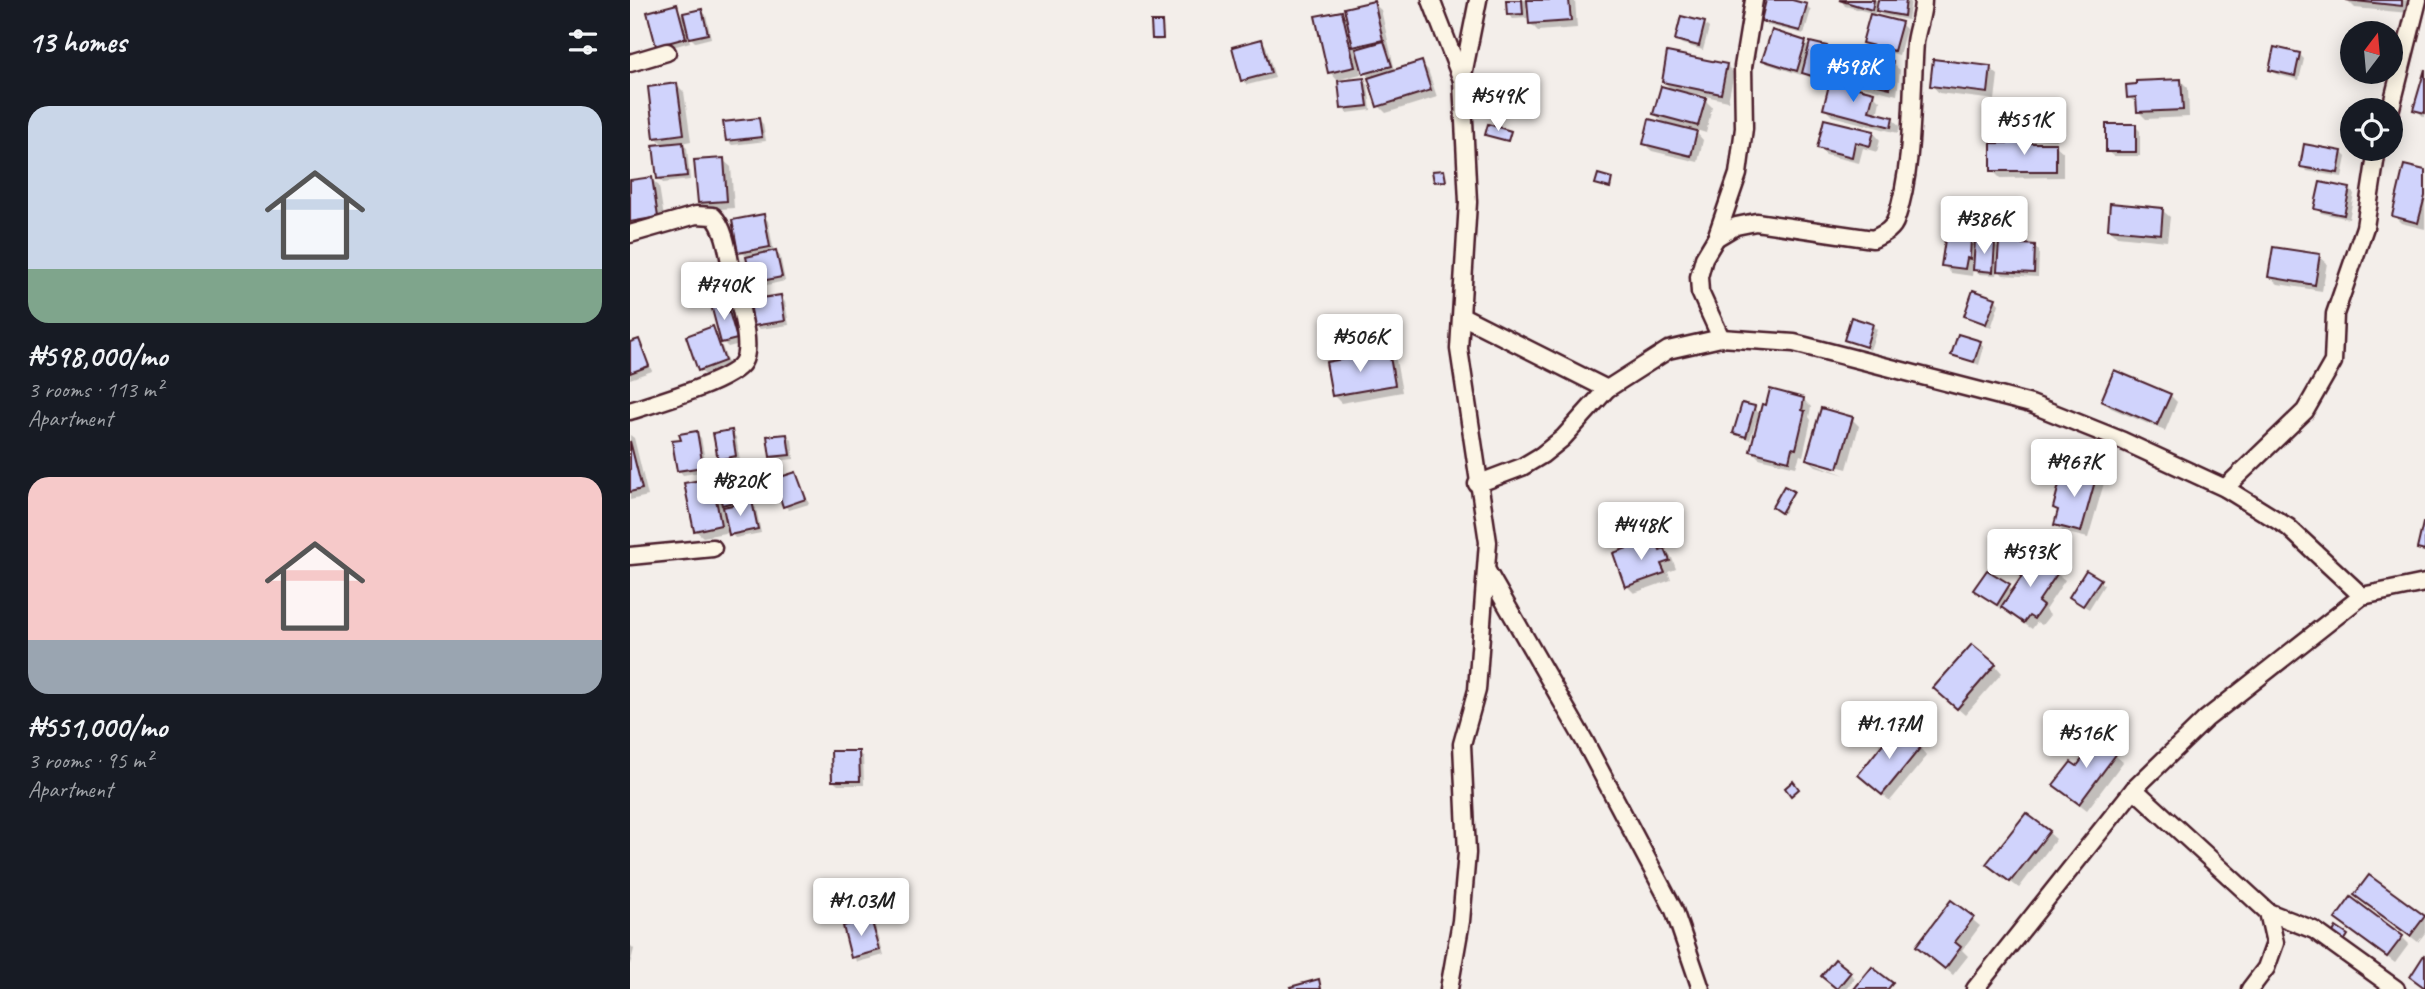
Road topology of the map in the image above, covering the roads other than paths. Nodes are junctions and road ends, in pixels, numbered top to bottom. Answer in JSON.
{"nodes":[{"id":1,"x":1431,"y":0,"type":"edge"},
{"id":2,"x":1478,"y":0,"type":"edge"},
{"id":3,"x":1754,"y":0,"type":"edge"},
{"id":4,"x":1923,"y":0,"type":"edge"},
{"id":5,"x":2418,"y":0,"type":"edge"},
{"id":6,"x":667,"y":52,"type":"dead end"},
{"id":7,"x":630,"y":63,"type":"edge"},
{"id":8,"x":1462,"y":79,"type":"junction"},
{"id":9,"x":2394,"y":98,"type":"edge"},
{"id":10,"x":2375,"y":161,"type":"edge"},
{"id":11,"x":630,"y":233,"type":"edge"},
{"id":12,"x":1716,"y":238,"type":"junction"},
{"id":13,"x":1462,"y":316,"type":"junction"},
{"id":14,"x":1721,"y":338,"type":"junction"},
{"id":15,"x":1607,"y":389,"type":"junction"},
{"id":16,"x":630,"y":411,"type":"edge"},
{"id":17,"x":1478,"y":484,"type":"junction"},
{"id":18,"x":2225,"y":488,"type":"junction"},
{"id":19,"x":713,"y":548,"type":"dead end"},
{"id":20,"x":630,"y":556,"type":"edge"},
{"id":21,"x":1488,"y":571,"type":"junction"},
{"id":22,"x":2425,"y":583,"type":"edge"},
{"id":23,"x":2362,"y":596,"type":"junction"},
{"id":24,"x":2134,"y":789,"type":"junction"},
{"id":25,"x":2268,"y":912,"type":"junction"},
{"id":26,"x":1449,"y":989,"type":"edge"},
{"id":27,"x":1701,"y":989,"type":"edge"},
{"id":28,"x":1975,"y":989,"type":"edge"},
{"id":29,"x":2250,"y":989,"type":"edge"},
{"id":30,"x":2396,"y":989,"type":"edge"}],
"edges":[{"from":1,"to":8,"type":"street"},
{"from":2,"to":8,"type":"street"},
{"from":3,"to":12,"type":"street"},
{"from":4,"to":12,"type":"street"},
{"from":5,"to":9,"type":"street"},
{"from":6,"to":7,"type":"street"},
{"from":8,"to":13,"type":"street"},
{"from":10,"to":18,"type":"street"},
{"from":11,"to":16,"type":"street"},
{"from":12,"to":14,"type":"street"},
{"from":13,"to":15,"type":"street"},
{"from":13,"to":17,"type":"street"},
{"from":14,"to":15,"type":"street"},
{"from":14,"to":18,"type":"street"},
{"from":15,"to":17,"type":"street"},
{"from":17,"to":21,"type":"street"},
{"from":18,"to":23,"type":"street"},
{"from":19,"to":20,"type":"street"},
{"from":21,"to":26,"type":"street"},
{"from":21,"to":27,"type":"street"},
{"from":22,"to":23,"type":"street"},
{"from":23,"to":24,"type":"street"},
{"from":24,"to":25,"type":"street"},
{"from":24,"to":28,"type":"street"},
{"from":25,"to":29,"type":"street"},
{"from":25,"to":30,"type":"street"}]}
